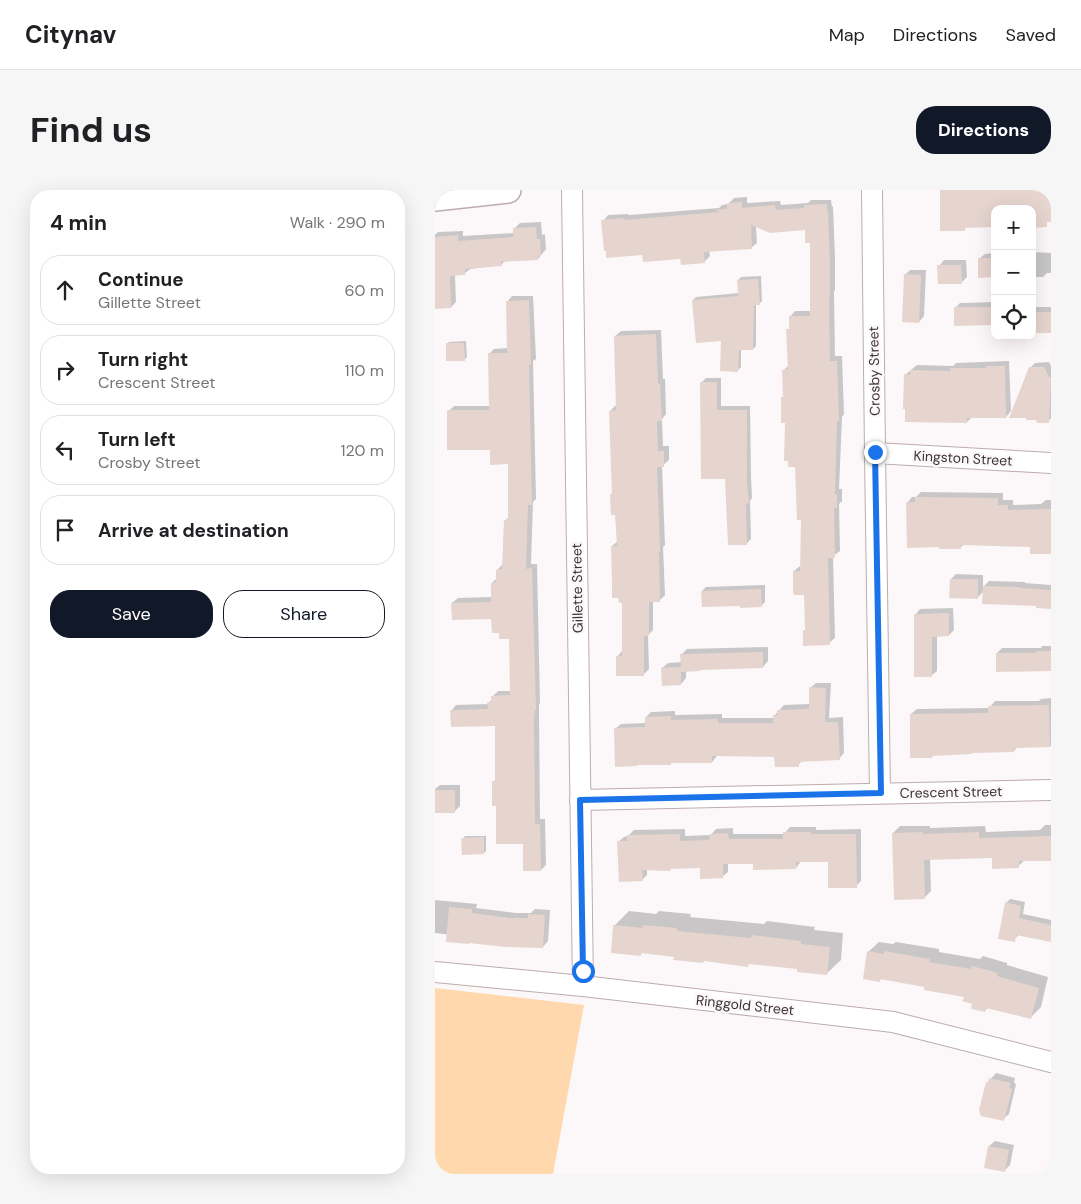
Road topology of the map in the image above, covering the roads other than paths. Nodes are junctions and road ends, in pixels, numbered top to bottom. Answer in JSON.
{"nodes":[{"id":1,"x":508,"y":190,"type":"edge"},
{"id":2,"x":571,"y":190,"type":"edge"},
{"id":3,"x":872,"y":190,"type":"edge"},
{"id":4,"x":435,"y":198,"type":"edge"},
{"id":5,"x":875,"y":452,"type":"junction"},
{"id":6,"x":1051,"y":463,"type":"edge"},
{"id":7,"x":1051,"y":790,"type":"edge"},
{"id":8,"x":881,"y":793,"type":"junction"},
{"id":9,"x":580,"y":800,"type":"junction"},
{"id":10,"x":435,"y":972,"type":"edge"},
{"id":11,"x":583,"y":986,"type":"junction"},
{"id":12,"x":1051,"y":1062,"type":"edge"}],
"edges":[{"from":1,"to":4,"type":"street"},
{"from":2,"to":9,"type":"street","name":"Gillette Street"},
{"from":3,"to":5,"type":"street","name":"Crosby Street"},
{"from":5,"to":6,"type":"street","name":"Kingston Street"},
{"from":5,"to":8,"type":"street","name":"Crosby Street"},
{"from":7,"to":8,"type":"street","name":"Crescent Street"},
{"from":8,"to":9,"type":"street","name":"Crescent Street"},
{"from":9,"to":11,"type":"street","name":"Gillette Street"},
{"from":10,"to":11,"type":"street","name":"Ringgold Street"},
{"from":11,"to":12,"type":"street","name":"Ringgold Street"}]}
